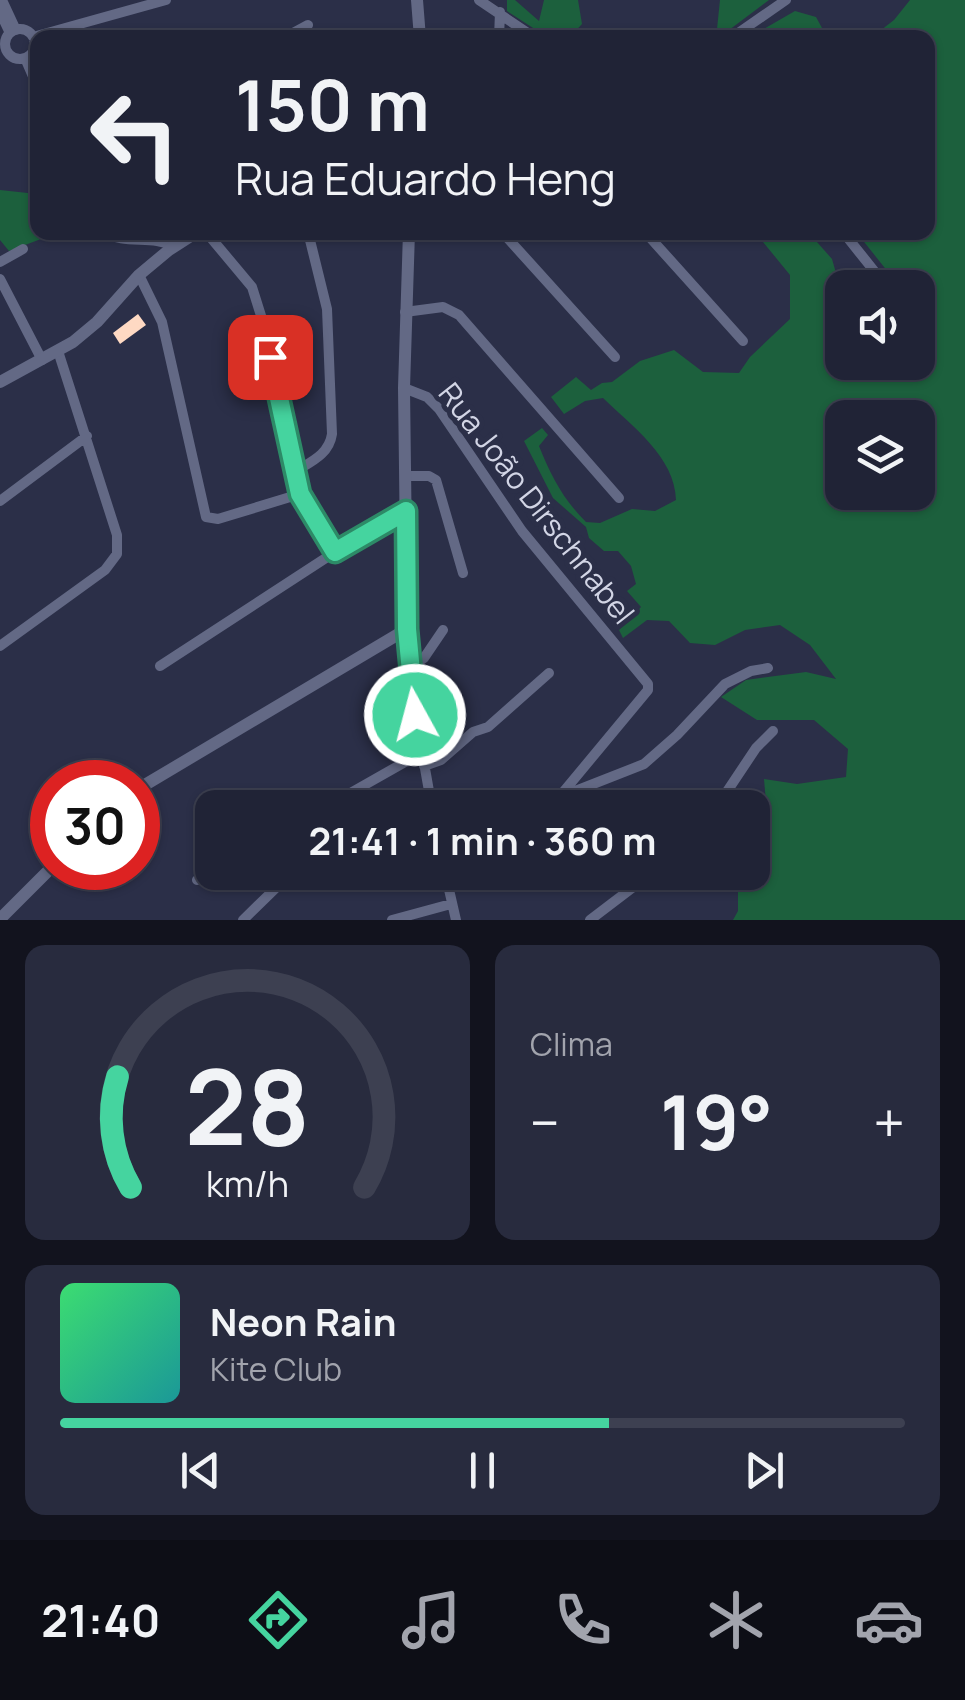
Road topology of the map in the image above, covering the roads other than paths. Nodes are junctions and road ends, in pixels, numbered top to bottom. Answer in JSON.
{"nodes":[{"id":1,"x":2,"y":0,"type":"edge"},
{"id":2,"x":166,"y":0,"type":"edge"},
{"id":3,"x":417,"y":0,"type":"edge"},
{"id":4,"x":479,"y":0,"type":"edge"},
{"id":5,"x":786,"y":0,"type":"edge"},
{"id":6,"x":0,"y":12,"type":"edge"},
{"id":7,"x":500,"y":12,"type":"junction"},
{"id":8,"x":308,"y":25,"type":"dead end"},
{"id":9,"x":58,"y":30,"type":"edge"},
{"id":10,"x":299,"y":30,"type":"edge"},
{"id":11,"x":419,"y":30,"type":"edge"},
{"id":12,"x":499,"y":30,"type":"edge"},
{"id":13,"x":524,"y":30,"type":"edge"},
{"id":14,"x":743,"y":30,"type":"edge"},
{"id":15,"x":13,"y":31,"type":"junction"},
{"id":16,"x":30,"y":35,"type":"edge"},
{"id":17,"x":3,"y":52,"type":"edge"},
{"id":18,"x":30,"y":53,"type":"edge"},
{"id":19,"x":24,"y":58,"type":"junction"},
{"id":20,"x":30,"y":71,"type":"edge"},
{"id":21,"x":142,"y":240,"type":"edge"},
{"id":22,"x":183,"y":240,"type":"edge"},
{"id":23,"x":213,"y":240,"type":"edge"},
{"id":24,"x":310,"y":240,"type":"edge"},
{"id":25,"x":409,"y":240,"type":"edge"},
{"id":26,"x":509,"y":240,"type":"edge"},
{"id":27,"x":652,"y":240,"type":"edge"},
{"id":28,"x":850,"y":240,"type":"edge"},
{"id":29,"x":173,"y":246,"type":"junction"},
{"id":30,"x":23,"y":249,"type":"dead end"},
{"id":31,"x":0,"y":262,"type":"edge"},
{"id":32,"x":875,"y":270,"type":"edge"},
{"id":33,"x":139,"y":275,"type":"junction"},
{"id":34,"x":0,"y":279,"type":"edge"},
{"id":35,"x":405,"y":312,"type":"junction"},
{"id":36,"x":743,"y":342,"type":"dead end"},
{"id":37,"x":58,"y":351,"type":"junction"},
{"id":38,"x":616,"y":357,"type":"dead end"},
{"id":39,"x":42,"y":360,"type":"junction"},
{"id":40,"x":0,"y":382,"type":"edge"},
{"id":41,"x":404,"y":388,"type":"junction"},
{"id":42,"x":87,"y":436,"type":"junction"},
{"id":43,"x":294,"y":473,"type":"junction"},
{"id":44,"x":406,"y":476,"type":"junction"},
{"id":45,"x":300,"y":494,"type":"junction"},
{"id":46,"x":619,"y":498,"type":"dead end"},
{"id":47,"x":0,"y":501,"type":"edge"},
{"id":48,"x":406,"y":511,"type":"junction"},
{"id":49,"x":335,"y":552,"type":"junction"},
{"id":50,"x":463,"y":573,"type":"dead end"},
{"id":51,"x":407,"y":629,"type":"junction"},
{"id":52,"x":443,"y":630,"type":"dead end"},
{"id":53,"x":0,"y":646,"type":"edge"},
{"id":54,"x":160,"y":666,"type":"dead end"},
{"id":55,"x":768,"y":668,"type":"dead end"},
{"id":56,"x":409,"y":669,"type":"junction"},
{"id":57,"x":549,"y":674,"type":"dead end"},
{"id":58,"x":774,"y":732,"type":"dead end"},
{"id":59,"x":421,"y":753,"type":"junction"},
{"id":60,"x":424,"y":766,"type":"junction"},
{"id":61,"x":160,"y":776,"type":"edge"},
{"id":62,"x":356,"y":790,"type":"edge"},
{"id":63,"x":429,"y":790,"type":"edge"},
{"id":64,"x":565,"y":790,"type":"edge"},
{"id":65,"x":576,"y":790,"type":"edge"},
{"id":66,"x":728,"y":790,"type":"edge"},
{"id":67,"x":30,"y":889,"type":"edge"},
{"id":68,"x":272,"y":890,"type":"edge"},
{"id":69,"x":448,"y":890,"type":"edge"},
{"id":70,"x":629,"y":890,"type":"edge"},
{"id":71,"x":450,"y":904,"type":"junction"},
{"id":72,"x":0,"y":919,"type":"edge"},
{"id":73,"x":243,"y":920,"type":"edge"},
{"id":74,"x":392,"y":920,"type":"edge"},
{"id":75,"x":456,"y":920,"type":"edge"},
{"id":76,"x":590,"y":920,"type":"edge"}],
"edges":[{"from":1,"to":15,"type":"street"},
{"from":2,"to":9,"type":"street"},
{"from":3,"to":11,"type":"street"},
{"from":4,"to":7,"type":"street"},
{"from":5,"to":14,"type":"street"},
{"from":6,"to":15,"type":"street"},
{"from":7,"to":12,"type":"street"},
{"from":7,"to":13,"type":"street"},
{"from":8,"to":10,"type":"street"},
{"from":15,"to":16,"type":"street"},
{"from":15,"to":17,"type":"street"},
{"from":17,"to":19,"type":"street"},
{"from":18,"to":19,"type":"street"},
{"from":19,"to":20,"type":"street"},
{"from":21,"to":29,"type":"street"},
{"from":22,"to":29,"type":"street"},
{"from":23,"to":43,"type":"street"},
{"from":24,"to":43,"type":"street"},
{"from":25,"to":35,"type":"street"},
{"from":26,"to":38,"type":"street"},
{"from":27,"to":36,"type":"street"},
{"from":28,"to":32,"type":"street"},
{"from":29,"to":33,"type":"street"},
{"from":30,"to":31,"type":"street"},
{"from":33,"to":37,"type":"street"},
{"from":33,"to":45,"type":"street"},
{"from":34,"to":39,"type":"street"},
{"from":35,"to":41,"type":"street"},
{"from":35,"to":46,"type":"street"},
{"from":37,"to":39,"type":"street"},
{"from":37,"to":42,"type":"street"},
{"from":39,"to":40,"type":"street"},
{"from":41,"to":44,"type":"street"},
{"from":41,"to":64,"type":"street","name":"Rua João Dirschnabel"},
{"from":42,"to":47,"type":"street"},
{"from":42,"to":53,"type":"street"},
{"from":43,"to":45,"type":"street"},
{"from":44,"to":48,"type":"street"},
{"from":44,"to":50,"type":"street"},
{"from":45,"to":49,"type":"street"},
{"from":48,"to":49,"type":"street"},
{"from":48,"to":51,"type":"street"},
{"from":49,"to":54,"type":"street"},
{"from":51,"to":56,"type":"street"},
{"from":51,"to":61,"type":"street"},
{"from":52,"to":56,"type":"street"},
{"from":55,"to":65,"type":"street"},
{"from":56,"to":59,"type":"street"},
{"from":57,"to":60,"type":"street"},
{"from":58,"to":66,"type":"street"},
{"from":59,"to":60,"type":"street"},
{"from":59,"to":62,"type":"street"},
{"from":60,"to":63,"type":"street"},
{"from":67,"to":72,"type":"street"},
{"from":68,"to":73,"type":"street"},
{"from":69,"to":71,"type":"street"},
{"from":70,"to":76,"type":"street"},
{"from":71,"to":74,"type":"street"},
{"from":71,"to":75,"type":"street"}]}
